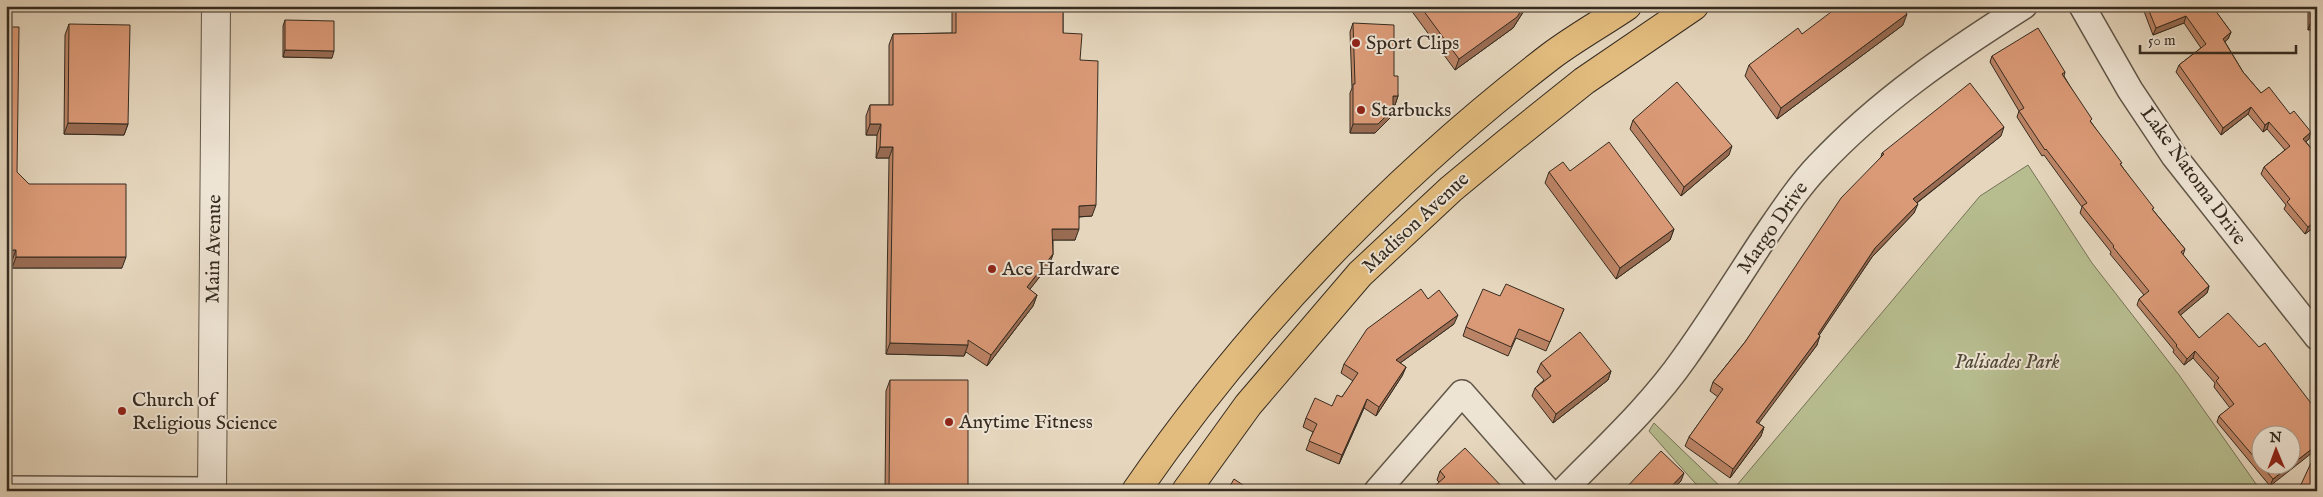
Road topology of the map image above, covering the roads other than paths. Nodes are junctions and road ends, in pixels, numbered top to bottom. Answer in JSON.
{"nodes":[{"id":1,"x":216,"y":6,"type":"edge"},
{"id":2,"x":1627,"y":6,"type":"edge"},
{"id":3,"x":1694,"y":6,"type":"edge"},
{"id":4,"x":2024,"y":6,"type":"edge"},
{"id":5,"x":2082,"y":6,"type":"edge"},
{"id":6,"x":2317,"y":337,"type":"edge"},
{"id":7,"x":6,"y":489,"type":"edge"},
{"id":8,"x":212,"y":490,"type":"edge"},
{"id":9,"x":1136,"y":491,"type":"edge"},
{"id":10,"x":1186,"y":491,"type":"edge"},
{"id":11,"x":1377,"y":491,"type":"edge"},
{"id":12,"x":1548,"y":491,"type":"edge"},
{"id":13,"x":1563,"y":491,"type":"edge"}],
"edges":[{"from":1,"to":8,"type":"street","name":"Main Avenue"},
{"from":2,"to":9,"type":"main road","name":"Madison Avenue"},
{"from":3,"to":10,"type":"main road","name":"Madison Avenue"},
{"from":4,"to":13,"type":"street","name":"Margo Drive"},
{"from":5,"to":6,"type":"street","name":"Lake Natoma Drive"},
{"from":7,"to":8,"type":"street"},
{"from":11,"to":12,"type":"street"}]}
